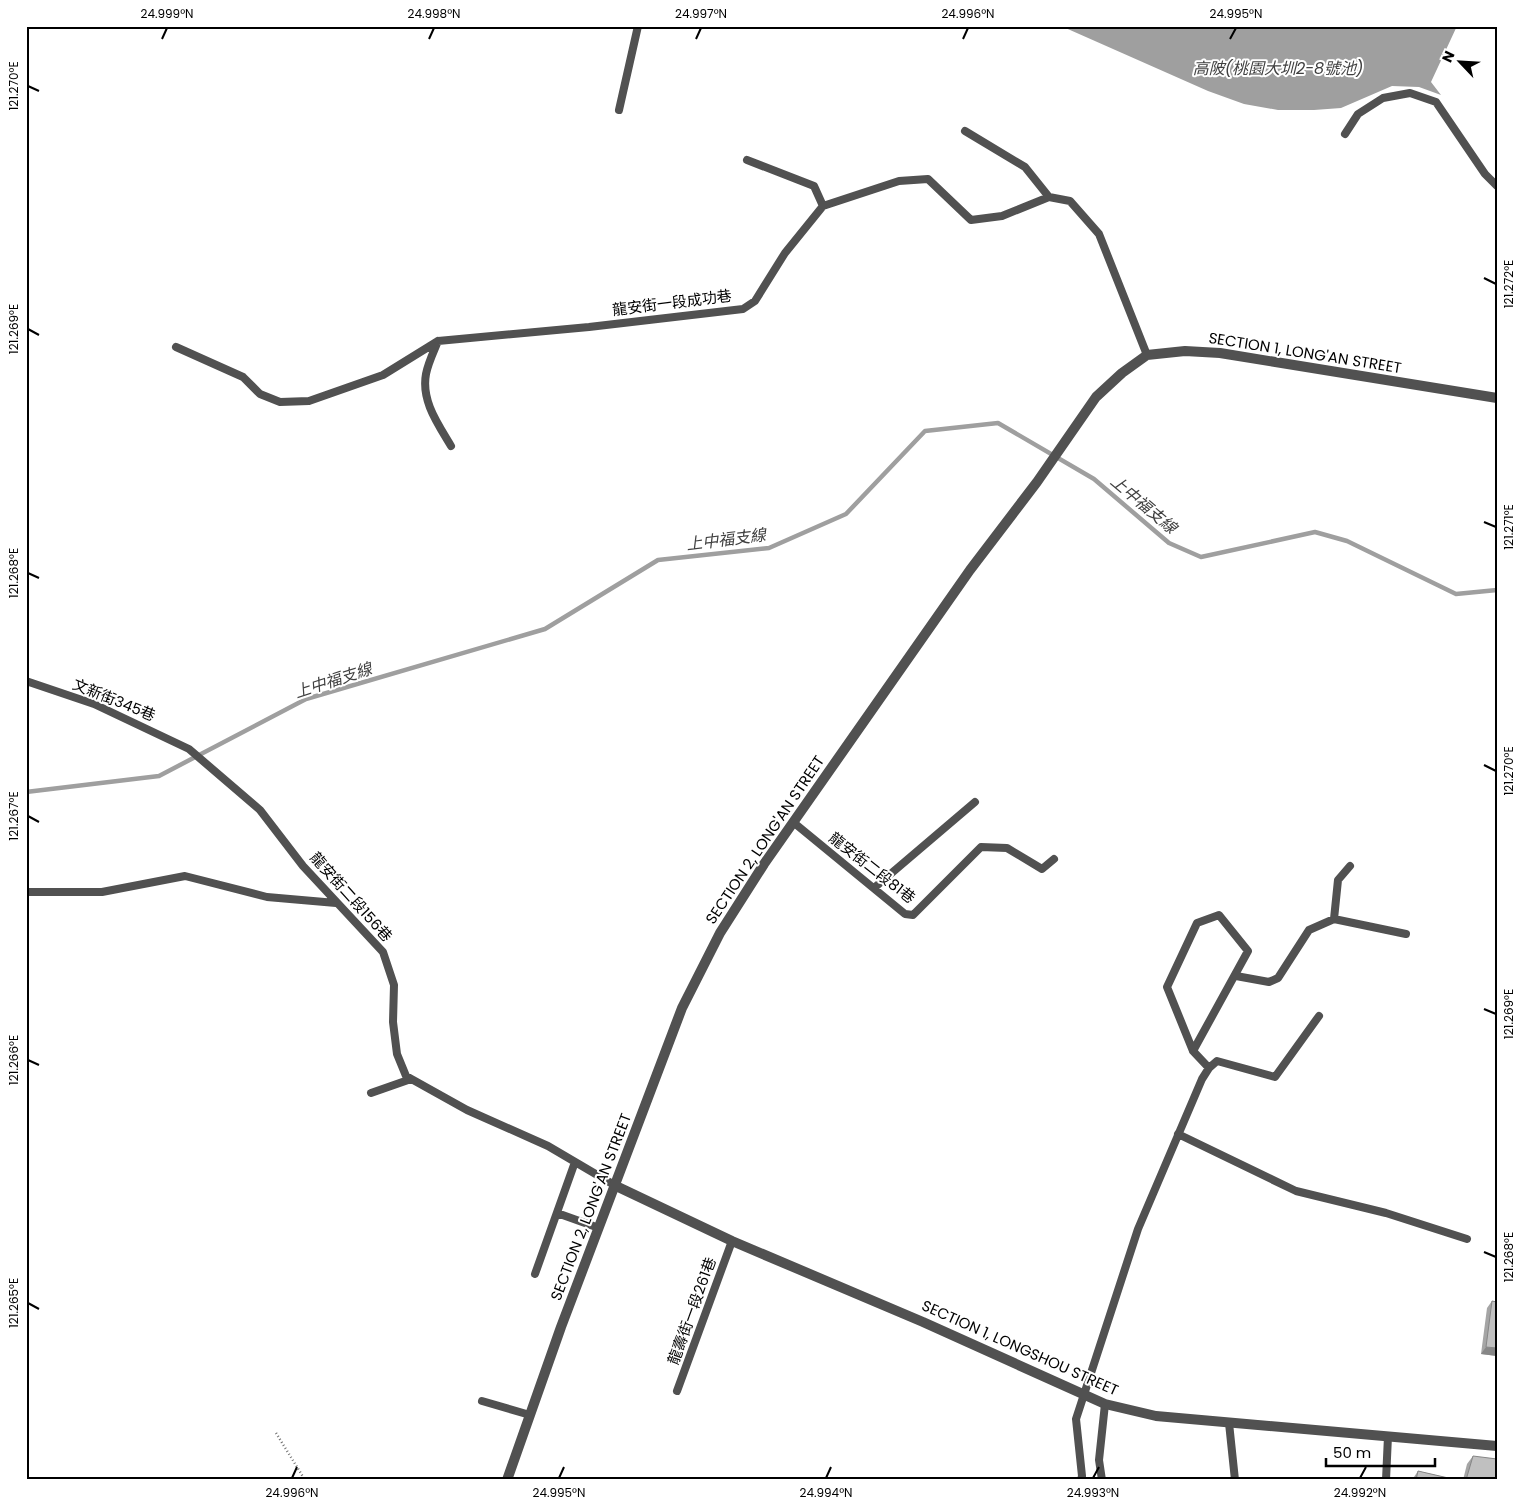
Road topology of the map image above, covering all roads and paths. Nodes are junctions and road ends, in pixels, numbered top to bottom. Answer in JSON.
{"nodes":[{"id":1,"x":638,"y":26,"type":"edge"},
{"id":2,"x":619,"y":110,"type":"dead end"},
{"id":3,"x":965,"y":131,"type":"dead end"},
{"id":4,"x":1345,"y":134,"type":"dead end"},
{"id":5,"x":747,"y":160,"type":"dead end"},
{"id":6,"x":1497,"y":186,"type":"edge"},
{"id":7,"x":1049,"y":197,"type":"junction"},
{"id":8,"x":823,"y":206,"type":"junction"},
{"id":9,"x":438,"y":341,"type":"junction"},
{"id":10,"x":176,"y":348,"type":"dead end"},
{"id":11,"x":1147,"y":355,"type":"junction"},
{"id":12,"x":1497,"y":398,"type":"edge"},
{"id":13,"x":451,"y":446,"type":"dead end"},
{"id":14,"x":1059,"y":448,"type":"joint"},
{"id":15,"x":26,"y":681,"type":"edge"},
{"id":16,"x":213,"y":769,"type":"joint"},
{"id":17,"x":975,"y":802,"type":"dead end"},
{"id":18,"x":793,"y":822,"type":"junction"},
{"id":19,"x":1054,"y":859,"type":"dead end"},
{"id":20,"x":1350,"y":866,"type":"dead end"},
{"id":21,"x":874,"y":888,"type":"junction"},
{"id":22,"x":26,"y":892,"type":"edge"},
{"id":23,"x":336,"y":903,"type":"junction"},
{"id":24,"x":1334,"y":919,"type":"junction"},
{"id":25,"x":1406,"y":934,"type":"dead end"},
{"id":26,"x":1236,"y":976,"type":"junction"},
{"id":27,"x":1319,"y":1016,"type":"dead end"},
{"id":28,"x":1193,"y":1051,"type":"junction"},
{"id":29,"x":1209,"y":1068,"type":"junction"},
{"id":30,"x":410,"y":1079,"type":"junction"},
{"id":31,"x":371,"y":1093,"type":"dead end"},
{"id":32,"x":1178,"y":1134,"type":"junction"},
{"id":33,"x":575,"y":1162,"type":"junction"},
{"id":34,"x":616,"y":1186,"type":"junction"},
{"id":35,"x":557,"y":1213,"type":"junction"},
{"id":36,"x":600,"y":1228,"type":"junction"},
{"id":37,"x":1467,"y":1239,"type":"dead end"},
{"id":38,"x":732,"y":1241,"type":"junction"},
{"id":39,"x":535,"y":1274,"type":"dead end"},
{"id":40,"x":677,"y":1391,"type":"dead end"},
{"id":41,"x":1084,"y":1394,"type":"junction"},
{"id":42,"x":482,"y":1401,"type":"dead end"},
{"id":43,"x":1105,"y":1404,"type":"junction"},
{"id":44,"x":530,"y":1415,"type":"junction"},
{"id":45,"x":1229,"y":1422,"type":"junction"},
{"id":46,"x":276,"y":1433,"type":"dead end"},
{"id":47,"x":1388,"y":1436,"type":"junction"},
{"id":48,"x":1497,"y":1446,"type":"edge"},
{"id":49,"x":305,"y":1480,"type":"edge"},
{"id":50,"x":507,"y":1480,"type":"edge"},
{"id":51,"x":1081,"y":1480,"type":"edge"},
{"id":52,"x":1102,"y":1480,"type":"edge"},
{"id":53,"x":1235,"y":1480,"type":"edge"},
{"id":54,"x":1386,"y":1480,"type":"edge"}],
"edges":[{"from":1,"to":2,"type":"lane"},
{"from":3,"to":7,"type":"lane"},
{"from":4,"to":6,"type":"lane"},
{"from":5,"to":8,"type":"lane"},
{"from":7,"to":8,"type":"lane"},
{"from":7,"to":11,"type":"lane"},
{"from":8,"to":9,"type":"lane","name":"龍安街一段成功巷"},
{"from":9,"to":10,"type":"lane","name":"龍安街一段成功巷"},
{"from":9,"to":13,"type":"lane"},
{"from":11,"to":12,"type":"street","name":"SECTION 1, LONG'AN STREET"},
{"from":11,"to":14,"type":"street","name":"SECTION 1, LONG'AN STREET"},
{"from":14,"to":18,"type":"street","name":"SECTION 2, LONG'AN STREET"},
{"from":15,"to":16,"type":"lane","name":"文新街345巷"},
{"from":16,"to":23,"type":"lane","name":"龍安街二段156巷"},
{"from":17,"to":21,"type":"lane"},
{"from":18,"to":21,"type":"lane","name":"龍安街二段81巷"},
{"from":18,"to":34,"type":"street","name":"SECTION 2, LONG'AN STREET"},
{"from":19,"to":21,"type":"lane","name":"龍安街二段81巷"},
{"from":20,"to":24,"type":"lane"},
{"from":22,"to":23,"type":"lane"},
{"from":23,"to":30,"type":"lane","name":"龍安街二段156巷"},
{"from":24,"to":25,"type":"lane"},
{"from":24,"to":26,"type":"lane"},
{"from":26,"to":28,"type":"lane"},
{"from":26,"to":28,"type":"lane"},
{"from":27,"to":29,"type":"lane"},
{"from":28,"to":29,"type":"lane"},
{"from":29,"to":32,"type":"lane"},
{"from":30,"to":31,"type":"lane"},
{"from":30,"to":33,"type":"lane"},
{"from":32,"to":37,"type":"lane"},
{"from":32,"to":41,"type":"lane"},
{"from":33,"to":34,"type":"lane"},
{"from":33,"to":35,"type":"lane"},
{"from":34,"to":36,"type":"street","name":"SECTION 2, LONG'AN STREET"},
{"from":34,"to":38,"type":"street","name":"SECTION 1, LONGSHOU STREET"},
{"from":35,"to":36,"type":"lane"},
{"from":35,"to":39,"type":"lane"},
{"from":36,"to":44,"type":"street","name":"SECTION 2, LONG'AN STREET"},
{"from":38,"to":40,"type":"lane","name":"龍壽街一段261巷"},
{"from":38,"to":41,"type":"street","name":"SECTION 1, LONGSHOU STREET"},
{"from":41,"to":43,"type":"street","name":"SECTION 1, LONGSHOU STREET"},
{"from":41,"to":51,"type":"lane"},
{"from":42,"to":44,"type":"lane"},
{"from":43,"to":45,"type":"street","name":"SECTION 1, LONGSHOU STREET"},
{"from":43,"to":52,"type":"lane"},
{"from":44,"to":50,"type":"street","name":"SECTION 2, LONG'AN STREET"},
{"from":45,"to":47,"type":"street","name":"SECTION 1, LONGSHOU STREET"},
{"from":45,"to":53,"type":"lane"},
{"from":46,"to":49,"type":"path"},
{"from":47,"to":48,"type":"street","name":"SECTION 1, LONGSHOU STREET"},
{"from":47,"to":54,"type":"lane"}]}
